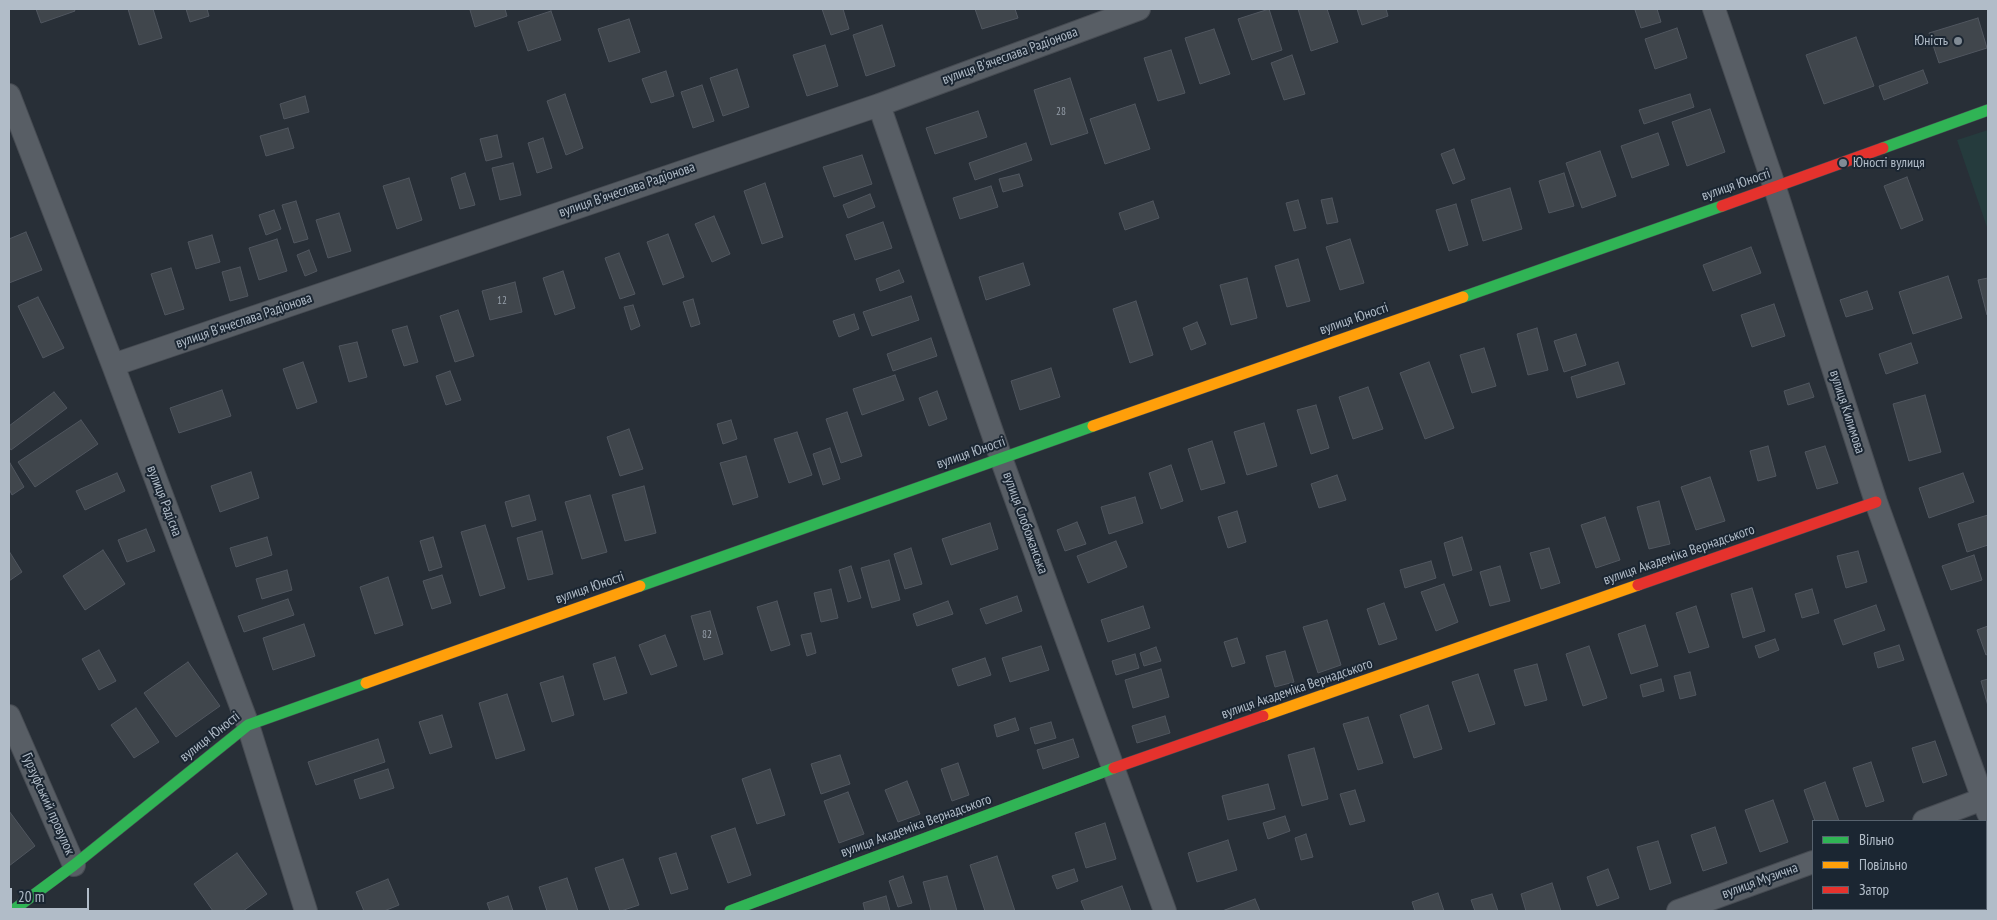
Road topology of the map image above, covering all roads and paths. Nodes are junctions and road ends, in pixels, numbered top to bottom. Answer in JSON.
{"nodes":[{"id":1,"x":1139,"y":9,"type":"edge"},
{"id":2,"x":1714,"y":9,"type":"edge"},
{"id":3,"x":9,"y":95,"type":"edge"},
{"id":4,"x":879,"y":104,"type":"junction"},
{"id":5,"x":1988,"y":110,"type":"edge"},
{"id":6,"x":1775,"y":188,"type":"junction"},
{"id":7,"x":113,"y":365,"type":"junction"},
{"id":8,"x":1001,"y":458,"type":"junction"},
{"id":9,"x":1876,"y":502,"type":"junction"},
{"id":10,"x":9,"y":716,"type":"edge"},
{"id":11,"x":248,"y":725,"type":"junction"},
{"id":12,"x":1113,"y":769,"type":"junction"},
{"id":13,"x":1987,"y":803,"type":"edge"},
{"id":14,"x":1928,"y":820,"type":"edge"},
{"id":15,"x":1812,"y":862,"type":"edge"},
{"id":16,"x":74,"y":865,"type":"junction"},
{"id":17,"x":12,"y":911,"type":"edge"},
{"id":18,"x":306,"y":911,"type":"edge"},
{"id":19,"x":730,"y":911,"type":"edge"},
{"id":20,"x":1165,"y":911,"type":"edge"},
{"id":21,"x":1678,"y":911,"type":"edge"}],
"edges":[{"from":1,"to":4,"type":"street","name":"вулиця В'ячеслава Радіонова"},
{"from":2,"to":6,"type":"street","name":"вулиця Килимова"},
{"from":3,"to":7,"type":"street","name":"вулиця Радісна"},
{"from":4,"to":7,"type":"street","name":"вулиця В'ячеслава Радіонова"},
{"from":4,"to":8,"type":"street","name":"вулиця Слобожанська"},
{"from":5,"to":6,"type":"street","name":"вулиця Юності"},
{"from":6,"to":8,"type":"street","name":"вулиця Юності"},
{"from":6,"to":9,"type":"street","name":"вулиця Килимова"},
{"from":7,"to":11,"type":"street","name":"вулиця Радісна"},
{"from":8,"to":11,"type":"street","name":"вулиця Юності"},
{"from":8,"to":12,"type":"street","name":"вулиця Слобожанська"},
{"from":9,"to":12,"type":"street","name":"вулиця Академіка Вернадського"},
{"from":9,"to":13,"type":"street","name":"вулиця Килимова"},
{"from":10,"to":16,"type":"street","name":"Гурзуфський провулок"},
{"from":11,"to":16,"type":"street","name":"вулиця Юності"},
{"from":11,"to":18,"type":"street","name":"вулиця Радісна"},
{"from":12,"to":19,"type":"street","name":"вулиця Академіка Вернадського"},
{"from":12,"to":20,"type":"street","name":"вулиця Слобожанська"},
{"from":13,"to":14,"type":"street"},
{"from":15,"to":21,"type":"street","name":"вулиця Музична"},
{"from":16,"to":17,"type":"street","name":"вулиця Юності"}]}
